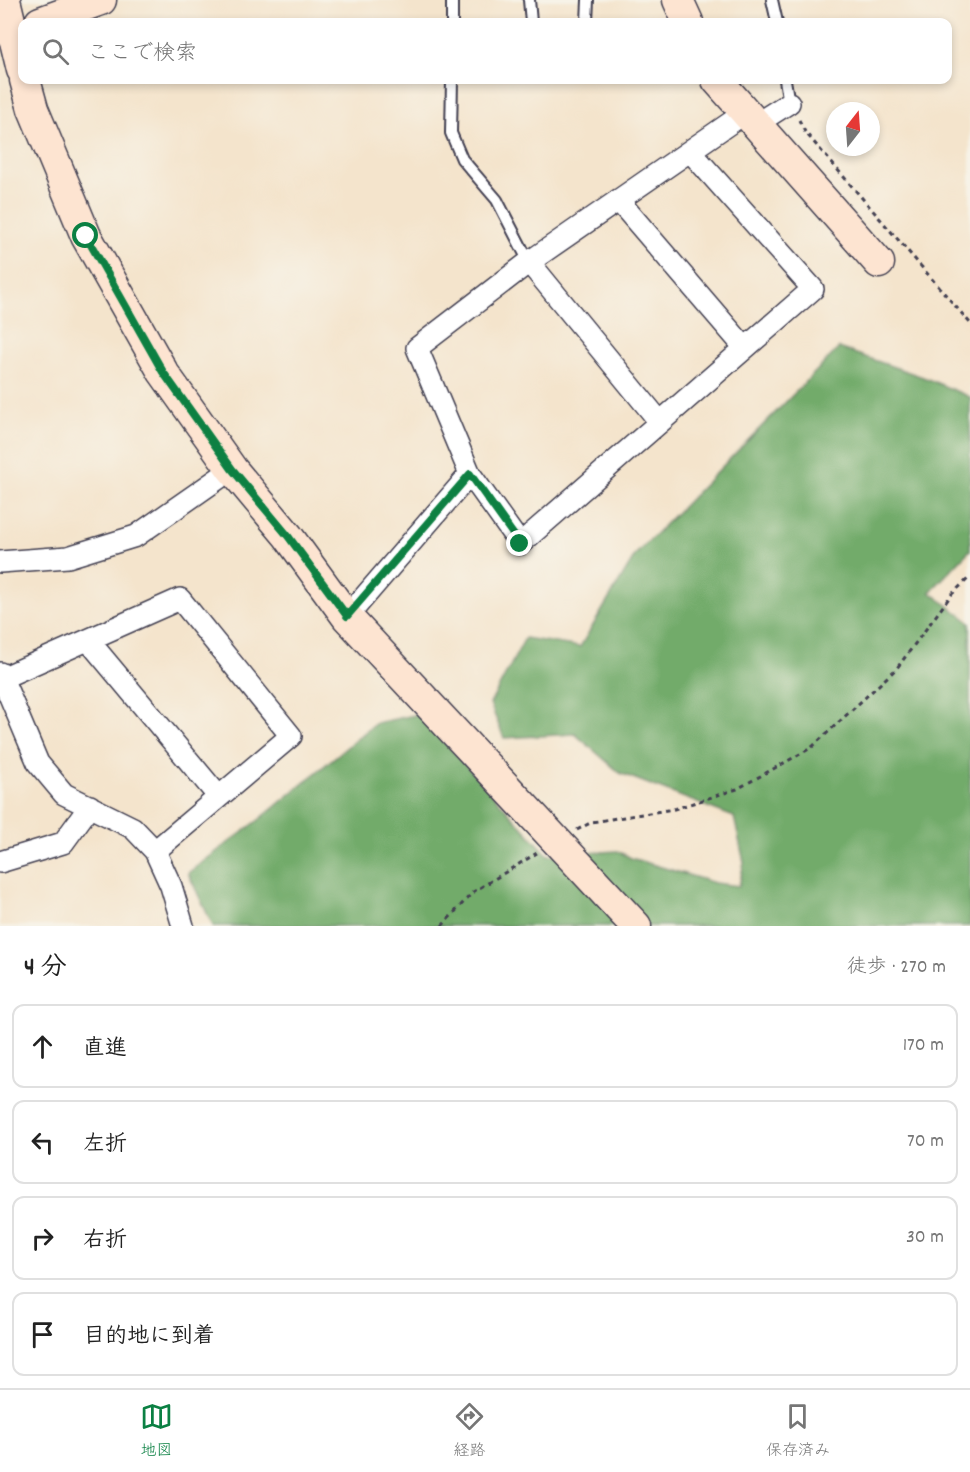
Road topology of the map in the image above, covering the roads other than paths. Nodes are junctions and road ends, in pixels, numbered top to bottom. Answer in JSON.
{"nodes":[{"id":1,"x":5,"y":0,"type":"edge"},
{"id":2,"x":101,"y":0,"type":"edge"},
{"id":3,"x":452,"y":0,"type":"edge"},
{"id":4,"x":529,"y":0,"type":"edge"},
{"id":5,"x":588,"y":0,"type":"edge"},
{"id":6,"x":678,"y":0,"type":"edge"},
{"id":7,"x":772,"y":0,"type":"edge"},
{"id":8,"x":51,"y":18,"type":"edge"},
{"id":9,"x":452,"y":18,"type":"edge"},
{"id":10,"x":531,"y":18,"type":"edge"},
{"id":11,"x":586,"y":18,"type":"edge"},
{"id":12,"x":686,"y":18,"type":"edge"},
{"id":13,"x":776,"y":18,"type":"edge"},
{"id":14,"x":12,"y":33,"type":"edge"},
{"id":15,"x":18,"y":55,"type":"edge"},
{"id":16,"x":26,"y":84,"type":"edge"},
{"id":17,"x":452,"y":84,"type":"edge"},
{"id":18,"x":721,"y":84,"type":"edge"},
{"id":19,"x":786,"y":84,"type":"edge"},
{"id":20,"x":789,"y":102,"type":"joint"},
{"id":21,"x":751,"y":118,"type":"junction"},
{"id":22,"x":690,"y":151,"type":"junction"},
{"id":23,"x":618,"y":201,"type":"junction"},
{"id":24,"x":529,"y":262,"type":"junction"},
{"id":25,"x":879,"y":263,"type":"dead end"},
{"id":26,"x":744,"y":348,"type":"junction"},
{"id":27,"x":660,"y":422,"type":"junction"},
{"id":28,"x":232,"y":469,"type":"junction"},
{"id":29,"x":470,"y":474,"type":"junction"},
{"id":30,"x":0,"y":562,"type":"edge"},
{"id":31,"x":347,"y":616,"type":"junction"},
{"id":32,"x":88,"y":640,"type":"junction"},
{"id":33,"x":1,"y":676,"type":"edge"},
{"id":34,"x":219,"y":797,"type":"junction"},
{"id":35,"x":90,"y":806,"type":"junction"},
{"id":36,"x":155,"y":851,"type":"junction"},
{"id":37,"x":0,"y":862,"type":"edge"},
{"id":38,"x":183,"y":926,"type":"edge"},
{"id":39,"x":636,"y":926,"type":"edge"}],
"edges":[{"from":1,"to":14,"type":"street"},
{"from":2,"to":8,"type":"street"},
{"from":3,"to":9,"type":"lane"},
{"from":4,"to":10,"type":"lane"},
{"from":5,"to":11,"type":"lane"},
{"from":6,"to":12,"type":"street"},
{"from":7,"to":13,"type":"lane"},
{"from":14,"to":15,"type":"street"},
{"from":16,"to":28,"type":"street"},
{"from":17,"to":24,"type":"lane"},
{"from":18,"to":21,"type":"street"},
{"from":19,"to":20,"type":"lane"},
{"from":20,"to":21,"type":"street"},
{"from":21,"to":22,"type":"street"},
{"from":21,"to":25,"type":"street"},
{"from":22,"to":23,"type":"street"},
{"from":22,"to":26,"type":"street"},
{"from":23,"to":24,"type":"street"},
{"from":23,"to":26,"type":"street"},
{"from":24,"to":27,"type":"street"},
{"from":24,"to":29,"type":"street"},
{"from":26,"to":27,"type":"street"},
{"from":27,"to":29,"type":"street"},
{"from":28,"to":30,"type":"street"},
{"from":28,"to":31,"type":"street"},
{"from":29,"to":31,"type":"street"},
{"from":31,"to":39,"type":"street"},
{"from":32,"to":33,"type":"street"},
{"from":32,"to":34,"type":"street"},
{"from":32,"to":34,"type":"street"},
{"from":33,"to":35,"type":"street"},
{"from":34,"to":36,"type":"street"},
{"from":35,"to":36,"type":"street"},
{"from":35,"to":37,"type":"street"},
{"from":36,"to":38,"type":"street"}]}
